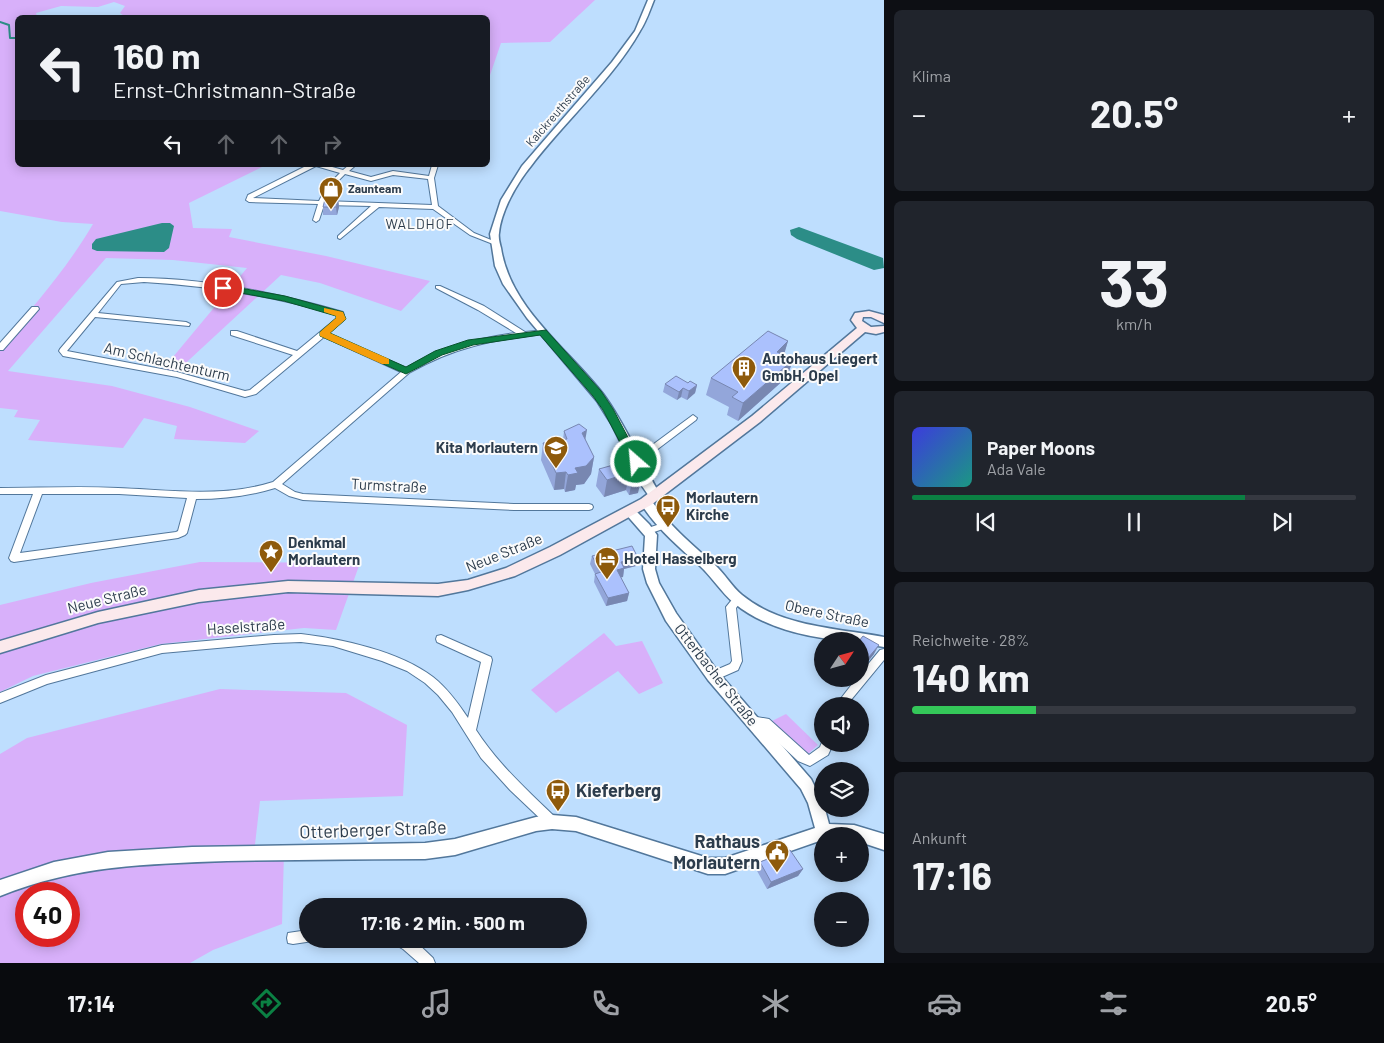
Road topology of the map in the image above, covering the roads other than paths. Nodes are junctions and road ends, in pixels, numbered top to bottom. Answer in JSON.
{"nodes":[{"id":1,"x":651,"y":0,"type":"edge"},
{"id":2,"x":309,"y":167,"type":"edge"},
{"id":3,"x":325,"y":167,"type":"edge"},
{"id":4,"x":350,"y":167,"type":"edge"},
{"id":5,"x":434,"y":167,"type":"edge"},
{"id":6,"x":344,"y":172,"type":"junction"},
{"id":7,"x":431,"y":178,"type":"junction"},
{"id":8,"x":321,"y":202,"type":"junction"},
{"id":9,"x":378,"y":204,"type":"junction"},
{"id":10,"x":435,"y":207,"type":"junction"},
{"id":11,"x":316,"y":220,"type":"dead end"},
{"id":12,"x":340,"y":237,"type":"dead end"},
{"id":13,"x":493,"y":242,"type":"junction"},
{"id":14,"x":438,"y":287,"type":"dead end"},
{"id":15,"x":36,"y":310,"type":"dead end"},
{"id":16,"x":92,"y":315,"type":"junction"},
{"id":17,"x":882,"y":316,"type":"edge"},
{"id":18,"x":186,"y":324,"type":"dead end"},
{"id":19,"x":864,"y":328,"type":"junction"},
{"id":20,"x":884,"y":329,"type":"edge"},
{"id":21,"x":542,"y":332,"type":"junction"},
{"id":22,"x":234,"y":333,"type":"dead end"},
{"id":23,"x":323,"y":334,"type":"junction"},
{"id":24,"x":523,"y":334,"type":"junction"},
{"id":25,"x":0,"y":335,"type":"edge"},
{"id":26,"x":11,"y":336,"type":"junction"},
{"id":27,"x":0,"y":348,"type":"edge"},
{"id":28,"x":298,"y":354,"type":"junction"},
{"id":29,"x":406,"y":371,"type":"junction"},
{"id":30,"x":693,"y":418,"type":"dead end"},
{"id":31,"x":636,"y":462,"type":"junction"},
{"id":32,"x":276,"y":484,"type":"junction"},
{"id":33,"x":0,"y":491,"type":"edge"},
{"id":34,"x":39,"y":491,"type":"junction"},
{"id":35,"x":193,"y":494,"type":"junction"},
{"id":36,"x":651,"y":499,"type":"junction"},
{"id":37,"x":589,"y":507,"type":"dead end"},
{"id":38,"x":630,"y":512,"type":"junction"},
{"id":39,"x":663,"y":526,"type":"junction"},
{"id":40,"x":648,"y":531,"type":"junction"},
{"id":41,"x":738,"y":599,"type":"junction"},
{"id":42,"x":441,"y":639,"type":"dead end"},
{"id":43,"x":884,"y":642,"type":"edge"},
{"id":44,"x":0,"y":647,"type":"edge"},
{"id":45,"x":884,"y":653,"type":"edge"},
{"id":46,"x":713,"y":676,"type":"junction"},
{"id":47,"x":847,"y":697,"type":"edge"},
{"id":48,"x":0,"y":698,"type":"edge"},
{"id":49,"x":751,"y":721,"type":"junction"},
{"id":50,"x":470,"y":731,"type":"junction"},
{"id":51,"x":823,"y":752,"type":"edge"},
{"id":52,"x":552,"y":822,"type":"junction"},
{"id":53,"x":823,"y":827,"type":"edge"},
{"id":54,"x":814,"y":835,"type":"edge"},
{"id":55,"x":869,"y":837,"type":"edge"},
{"id":56,"x":884,"y":842,"type":"edge"},
{"id":57,"x":0,"y":888,"type":"edge"},
{"id":58,"x":299,"y":937,"type":"edge"},
{"id":59,"x":293,"y":938,"type":"dead end"},
{"id":60,"x":412,"y":948,"type":"edge"},
{"id":61,"x":428,"y":963,"type":"edge"}],
"edges":[{"from":1,"to":13,"type":"street","name":"Kalckreuthstraße"},
{"from":2,"to":8,"type":"street"},
{"from":3,"to":6,"type":"street"},
{"from":4,"to":6,"type":"street"},
{"from":5,"to":7,"type":"street"},
{"from":6,"to":7,"type":"street"},
{"from":6,"to":8,"type":"street"},
{"from":7,"to":10,"type":"street"},
{"from":8,"to":9,"type":"street"},
{"from":8,"to":11,"type":"street"},
{"from":9,"to":10,"type":"street"},
{"from":9,"to":12,"type":"street"},
{"from":10,"to":13,"type":"street"},
{"from":13,"to":21,"type":"street","name":"Obere Straße"},
{"from":14,"to":24,"type":"street"},
{"from":15,"to":26,"type":"street"},
{"from":16,"to":18,"type":"street","name":"Am Schlachtenturm"},
{"from":16,"to":23,"type":"street","name":"Am Schlachtenturm"},
{"from":16,"to":28,"type":"street","name":"Am Schlachtenturm"},
{"from":17,"to":19,"type":"main road"},
{"from":19,"to":20,"type":"main road"},
{"from":19,"to":36,"type":"main road","name":"Neue Straße"},
{"from":21,"to":24,"type":"street"},
{"from":21,"to":31,"type":"street","name":"Obere Straße"},
{"from":22,"to":28,"type":"street"},
{"from":23,"to":28,"type":"street","name":"Am Schlachtenturm"},
{"from":23,"to":29,"type":"street"},
{"from":24,"to":29,"type":"street"},
{"from":25,"to":26,"type":"street"},
{"from":26,"to":27,"type":"street"},
{"from":29,"to":32,"type":"street"},
{"from":30,"to":31,"type":"street"},
{"from":31,"to":36,"type":"street","name":"Obere Straße"},
{"from":32,"to":35,"type":"street"},
{"from":32,"to":37,"type":"street","name":"Turmstraße"},
{"from":33,"to":34,"type":"street"},
{"from":34,"to":35,"type":"street"},
{"from":34,"to":35,"type":"street"},
{"from":36,"to":38,"type":"main road","name":"Neue Straße"},
{"from":36,"to":39,"type":"street","name":"Obere Straße"},
{"from":38,"to":40,"type":"street"},
{"from":38,"to":44,"type":"main road","name":"Neue Straße"},
{"from":39,"to":40,"type":"street"},
{"from":39,"to":41,"type":"street","name":"Obere Straße"},
{"from":40,"to":46,"type":"street","name":"Otterbacher Straße"},
{"from":41,"to":43,"type":"street","name":"Obere Straße"},
{"from":41,"to":46,"type":"street"},
{"from":42,"to":50,"type":"street"},
{"from":45,"to":47,"type":"street"},
{"from":46,"to":49,"type":"street","name":"Otterbacher Straße"},
{"from":48,"to":50,"type":"street","name":"Haselstraße"},
{"from":49,"to":51,"type":"street"},
{"from":49,"to":53,"type":"street","name":"Otterbacher Straße"},
{"from":50,"to":52,"type":"street","name":"Haselstraße"},
{"from":52,"to":54,"type":"street","name":"Otterberger Straße"},
{"from":52,"to":57,"type":"street","name":"Otterberger Straße"},
{"from":55,"to":56,"type":"street","name":"Otterberger Straße"},
{"from":58,"to":59,"type":"street"},
{"from":60,"to":61,"type":"street"}]}
